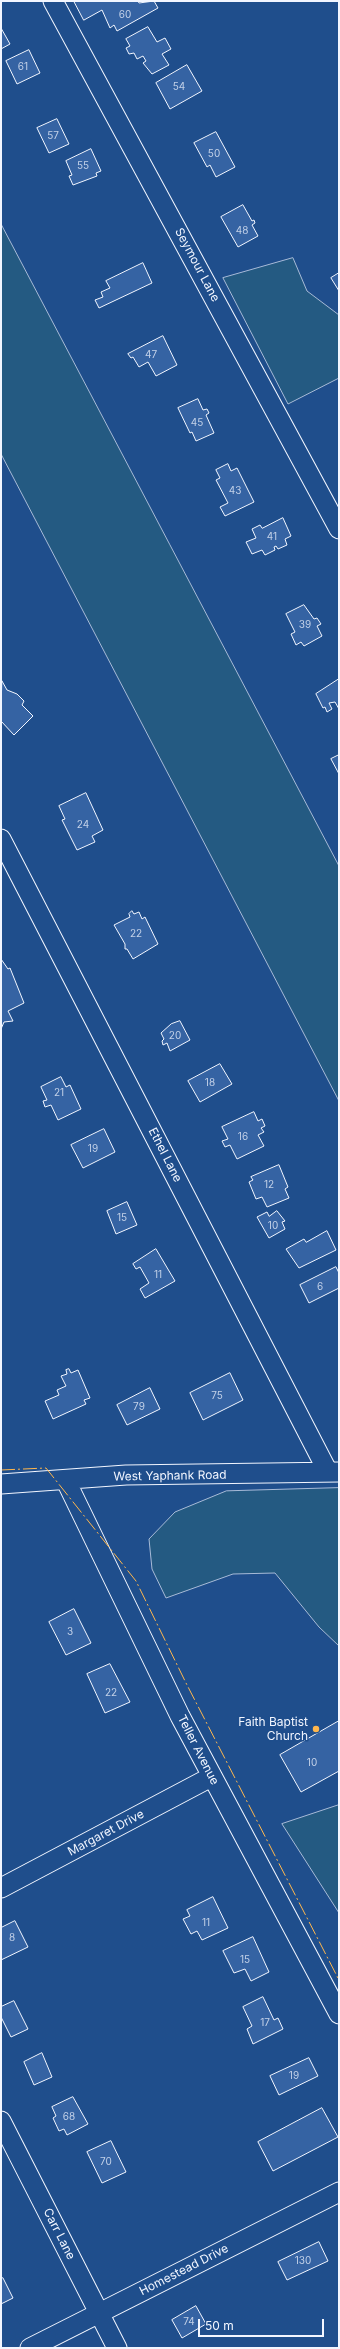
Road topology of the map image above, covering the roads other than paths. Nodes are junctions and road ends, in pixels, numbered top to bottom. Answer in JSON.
{"nodes":[{"id":1,"x":53,"y":1,"type":"edge"},
{"id":2,"x":339,"y":529,"type":"edge"},
{"id":3,"x":1,"y":839,"type":"edge"},
{"id":4,"x":334,"y":1472,"type":"edge"},
{"id":5,"x":66,"y":1481,"type":"junction"},
{"id":6,"x":1,"y":1484,"type":"edge"},
{"id":7,"x":212,"y":1777,"type":"junction"},
{"id":8,"x":1,"y":1888,"type":"edge"},
{"id":9,"x":339,"y":2014,"type":"edge"},
{"id":10,"x":1,"y":2121,"type":"edge"},
{"id":11,"x":339,"y":2192,"type":"edge"},
{"id":12,"x":99,"y":2313,"type":"junction"},
{"id":13,"x":30,"y":2348,"type":"edge"},
{"id":14,"x":117,"y":2348,"type":"edge"}],
"edges":[{"from":1,"to":2,"type":"street","name":"Seymour Lane"},
{"from":3,"to":4,"type":"street","name":"Ethel Lane"},
{"from":4,"to":5,"type":"street","name":"West Yaphank Road"},
{"from":5,"to":6,"type":"street","name":"West Yaphank Road"},
{"from":5,"to":7,"type":"street","name":"Teller Avenue"},
{"from":7,"to":8,"type":"street","name":"Margaret Drive"},
{"from":7,"to":9,"type":"street","name":"Teller Avenue"},
{"from":10,"to":12,"type":"street","name":"Carr Lane"},
{"from":11,"to":12,"type":"street","name":"Homestead Drive"},
{"from":12,"to":13,"type":"street","name":"Homestead Drive"},
{"from":12,"to":14,"type":"street","name":"Carr Lane"}]}
